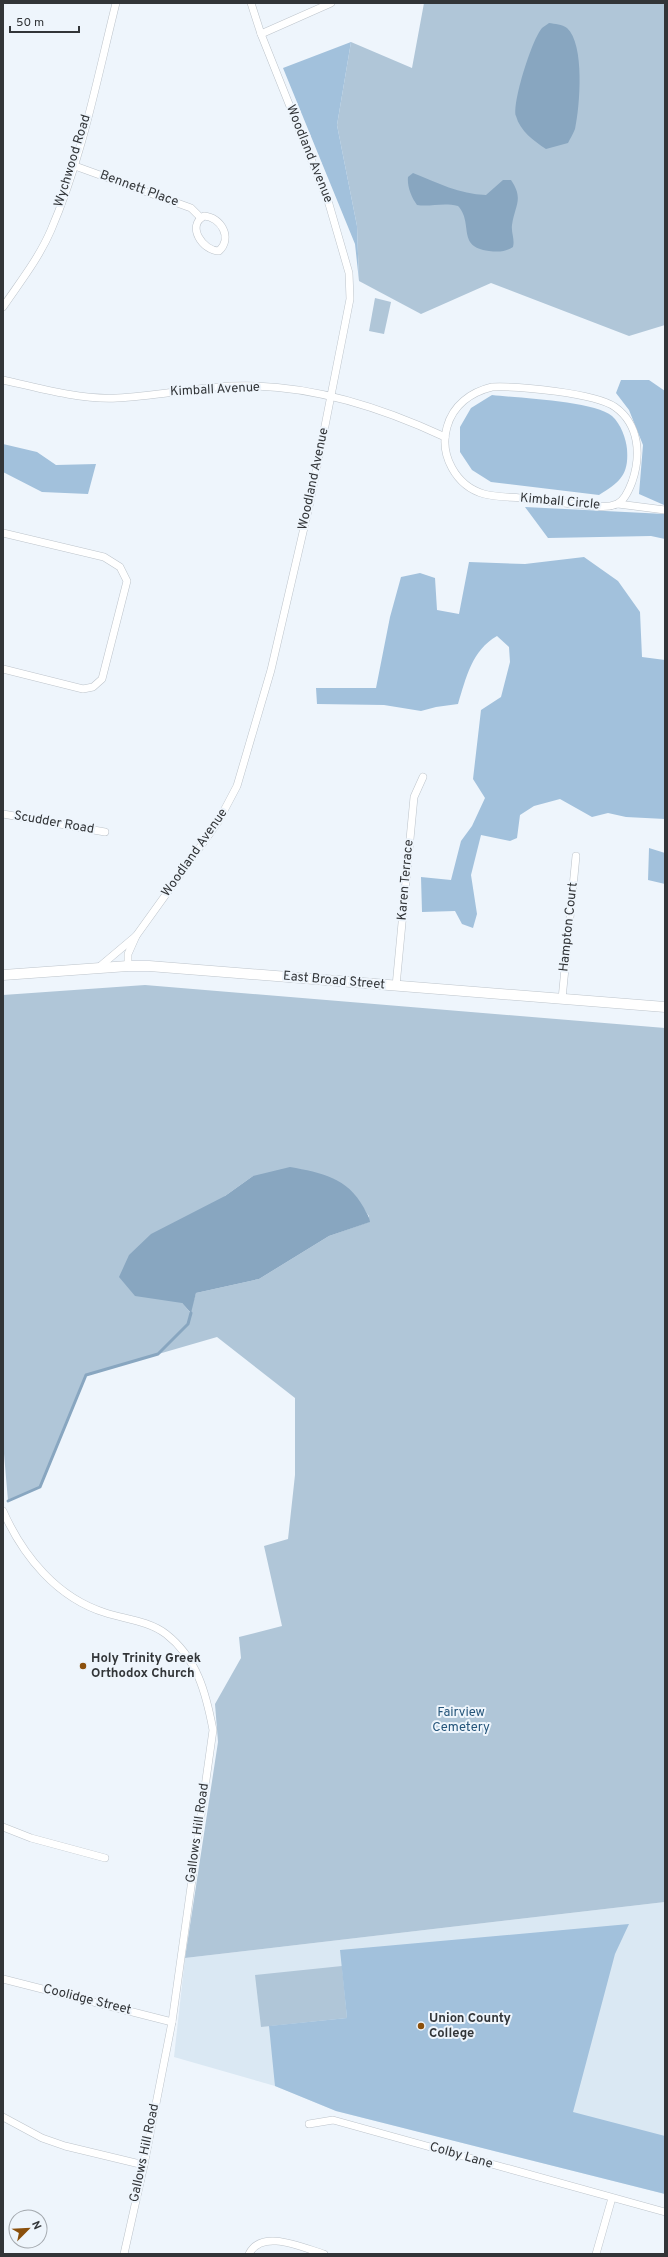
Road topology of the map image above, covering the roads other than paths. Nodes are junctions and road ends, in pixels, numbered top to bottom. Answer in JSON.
{"nodes":[{"id":1,"x":116,"y":3,"type":"edge"},
{"id":2,"x":251,"y":3,"type":"edge"},
{"id":3,"x":331,"y":3,"type":"edge"},
{"id":4,"x":261,"y":34,"type":"junction"},
{"id":5,"x":75,"y":166,"type":"junction"},
{"id":6,"x":201,"y":218,"type":"junction"},
{"id":7,"x":3,"y":307,"type":"edge"},
{"id":8,"x":3,"y":380,"type":"edge"},
{"id":9,"x":331,"y":397,"type":"junction"},
{"id":10,"x":445,"y":437,"type":"junction"},
{"id":11,"x":618,"y":504,"type":"junction"},
{"id":12,"x":665,"y":510,"type":"edge"},
{"id":13,"x":3,"y":533,"type":"edge"},
{"id":14,"x":3,"y":669,"type":"edge"},
{"id":15,"x":423,"y":776,"type":"dead end"},
{"id":16,"x":3,"y":814,"type":"edge"},
{"id":17,"x":105,"y":832,"type":"dead end"},
{"id":18,"x":576,"y":856,"type":"dead end"},
{"id":19,"x":136,"y":936,"type":"junction"},
{"id":20,"x":128,"y":966,"type":"junction"},
{"id":21,"x":98,"y":968,"type":"junction"},
{"id":22,"x":3,"y":975,"type":"edge"},
{"id":23,"x":396,"y":986,"type":"junction"},
{"id":24,"x":562,"y":999,"type":"junction"},
{"id":25,"x":665,"y":1007,"type":"edge"},
{"id":26,"x":3,"y":1512,"type":"edge"},
{"id":27,"x":3,"y":1827,"type":"edge"},
{"id":28,"x":105,"y":1858,"type":"dead end"},
{"id":29,"x":3,"y":1979,"type":"edge"},
{"id":30,"x":172,"y":2022,"type":"junction"},
{"id":31,"x":3,"y":2117,"type":"edge"},
{"id":32,"x":309,"y":2124,"type":"dead end"},
{"id":33,"x":144,"y":2165,"type":"junction"},
{"id":34,"x":612,"y":2198,"type":"junction"},
{"id":35,"x":665,"y":2212,"type":"edge"},
{"id":36,"x":124,"y":2254,"type":"edge"},
{"id":37,"x":249,"y":2254,"type":"edge"},
{"id":38,"x":324,"y":2254,"type":"edge"},
{"id":39,"x":596,"y":2254,"type":"edge"}],
"edges":[{"from":1,"to":5,"type":"street","name":"Wychwood Road"},
{"from":2,"to":4,"type":"street","name":"Woodland Avenue"},
{"from":3,"to":4,"type":"street"},
{"from":4,"to":9,"type":"street","name":"Woodland Avenue"},
{"from":5,"to":6,"type":"street","name":"Bennett Place"},
{"from":5,"to":7,"type":"street","name":"Wychwood Road"},
{"from":6,"to":6,"type":"street","name":"Bennett Place"},
{"from":8,"to":9,"type":"street","name":"Kimball Avenue"},
{"from":9,"to":10,"type":"street","name":"Kimball Avenue"},
{"from":9,"to":19,"type":"street","name":"Woodland Avenue"},
{"from":10,"to":11,"type":"street","name":"Kimball Circle"},
{"from":10,"to":11,"type":"street","name":"Kimball Circle"},
{"from":11,"to":12,"type":"street"},
{"from":13,"to":14,"type":"street"},
{"from":15,"to":23,"type":"street","name":"Karen Terrace"},
{"from":16,"to":17,"type":"street","name":"Scudder Road"},
{"from":18,"to":24,"type":"street","name":"Hampton Court"},
{"from":19,"to":20,"type":"street","name":"Woodland Avenue"},
{"from":19,"to":21,"type":"street","name":"Woodland Avenue"},
{"from":20,"to":21,"type":"street","name":"East Broad Street"},
{"from":20,"to":23,"type":"street","name":"East Broad Street"},
{"from":21,"to":22,"type":"street","name":"East Broad Street"},
{"from":23,"to":24,"type":"street","name":"East Broad Street"},
{"from":24,"to":25,"type":"street","name":"East Broad Street"},
{"from":26,"to":30,"type":"street","name":"Gallows Hill Road"},
{"from":27,"to":28,"type":"street"},
{"from":29,"to":30,"type":"street","name":"Coolidge Street"},
{"from":30,"to":33,"type":"street","name":"Gallows Hill Road"},
{"from":31,"to":33,"type":"street"},
{"from":32,"to":34,"type":"street","name":"Colby Lane"},
{"from":33,"to":36,"type":"street","name":"Gallows Hill Road"},
{"from":34,"to":35,"type":"street","name":"Colby Lane"},
{"from":34,"to":39,"type":"street"},
{"from":37,"to":38,"type":"street"}]}
